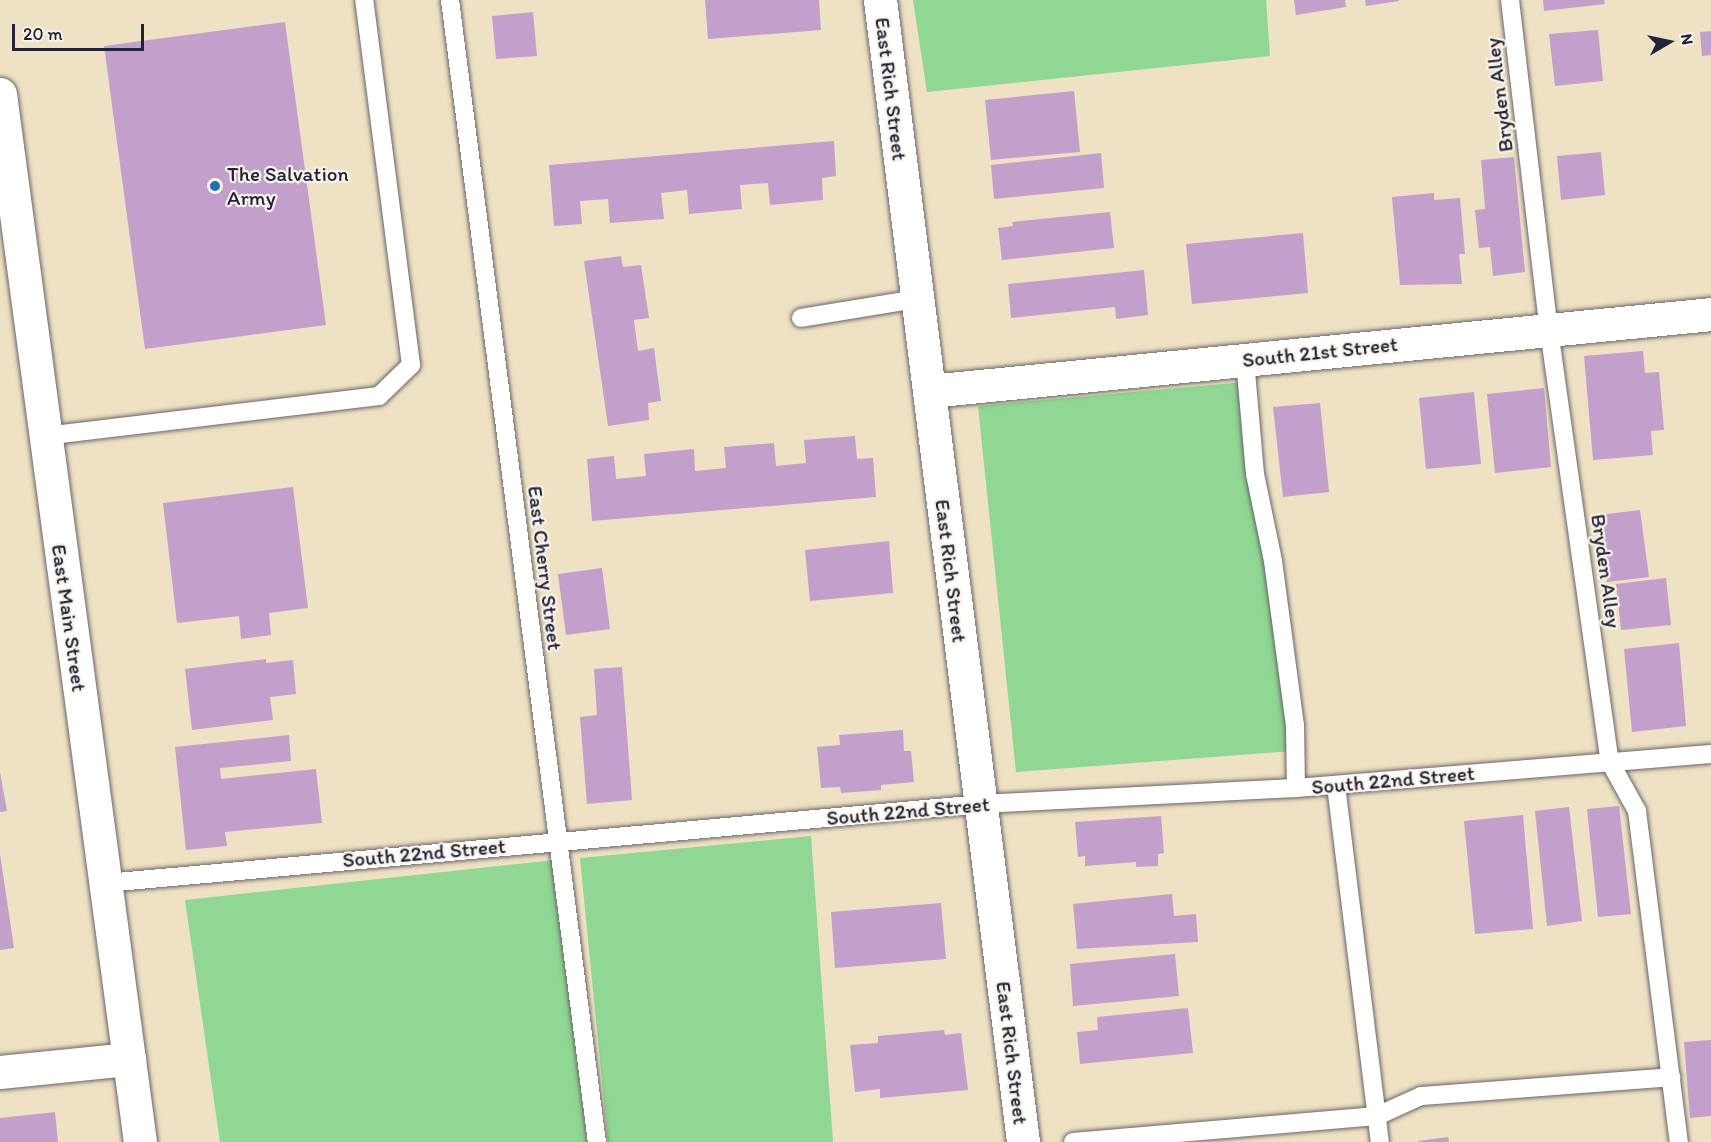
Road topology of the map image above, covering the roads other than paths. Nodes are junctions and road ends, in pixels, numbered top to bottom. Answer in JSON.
{"nodes":[{"id":1,"x":364,"y":0,"type":"edge"},
{"id":2,"x":450,"y":0,"type":"edge"},
{"id":3,"x":880,"y":0,"type":"edge"},
{"id":4,"x":1510,"y":0,"type":"edge"},
{"id":5,"x":0,"y":94,"type":"edge"},
{"id":6,"x":2,"y":129,"type":"edge"},
{"id":7,"x":917,"y":299,"type":"junction"},
{"id":8,"x":1711,"y":314,"type":"edge"},
{"id":9,"x":801,"y":318,"type":"dead end"},
{"id":10,"x":1549,"y":330,"type":"junction"},
{"id":11,"x":1245,"y":360,"type":"junction"},
{"id":12,"x":929,"y":391,"type":"junction"},
{"id":13,"x":44,"y":436,"type":"junction"},
{"id":14,"x":1711,"y":754,"type":"edge"},
{"id":15,"x":1610,"y":762,"type":"junction"},
{"id":16,"x":1336,"y":785,"type":"junction"},
{"id":17,"x":1296,"y":788,"type":"junction"},
{"id":18,"x":980,"y":804,"type":"junction"},
{"id":19,"x":557,"y":841,"type":"junction"},
{"id":20,"x":106,"y":883,"type":"junction"},
{"id":21,"x":129,"y":1059,"type":"junction"},
{"id":22,"x":0,"y":1072,"type":"edge"},
{"id":23,"x":1671,"y":1077,"type":"junction"},
{"id":24,"x":1377,"y":1116,"type":"junction"},
{"id":25,"x":140,"y":1142,"type":"edge"},
{"id":26,"x":597,"y":1142,"type":"edge"},
{"id":27,"x":1023,"y":1142,"type":"edge"},
{"id":28,"x":1073,"y":1142,"type":"edge"},
{"id":29,"x":1380,"y":1142,"type":"edge"},
{"id":30,"x":1679,"y":1142,"type":"edge"}],
"edges":[{"from":1,"to":13,"type":"lane"},
{"from":2,"to":19,"type":"lane","name":"East Cherry Street"},
{"from":3,"to":7,"type":"street","name":"East Rich Street"},
{"from":4,"to":10,"type":"lane","name":"Bryden Alley"},
{"from":5,"to":6,"type":"street","name":"East Main Street"},
{"from":6,"to":13,"type":"street","name":"East Main Street"},
{"from":7,"to":9,"type":"lane"},
{"from":7,"to":12,"type":"street","name":"East Rich Street"},
{"from":8,"to":10,"type":"street","name":"South 21st Street"},
{"from":10,"to":11,"type":"street","name":"South 21st Street"},
{"from":10,"to":15,"type":"lane","name":"Bryden Alley"},
{"from":11,"to":12,"type":"street","name":"South 21st Street"},
{"from":11,"to":17,"type":"lane"},
{"from":12,"to":18,"type":"street","name":"East Rich Street"},
{"from":13,"to":20,"type":"street","name":"East Main Street"},
{"from":14,"to":15,"type":"lane","name":"South 22nd Street"},
{"from":15,"to":16,"type":"lane","name":"South 22nd Street"},
{"from":15,"to":23,"type":"lane","name":"Bryden Alley"},
{"from":16,"to":17,"type":"lane","name":"South 22nd Street"},
{"from":16,"to":24,"type":"lane"},
{"from":17,"to":18,"type":"lane","name":"South 22nd Street"},
{"from":18,"to":19,"type":"lane","name":"South 22nd Street"},
{"from":18,"to":27,"type":"street","name":"East Rich Street"},
{"from":19,"to":20,"type":"lane","name":"South 22nd Street"},
{"from":19,"to":26,"type":"lane","name":"East Cherry Street"},
{"from":20,"to":21,"type":"street","name":"East Main Street"},
{"from":21,"to":22,"type":"street"},
{"from":21,"to":25,"type":"street","name":"East Main Street"},
{"from":23,"to":24,"type":"lane"},
{"from":23,"to":30,"type":"lane","name":"Bryden Alley"},
{"from":24,"to":28,"type":"lane"},
{"from":24,"to":29,"type":"lane"}]}
